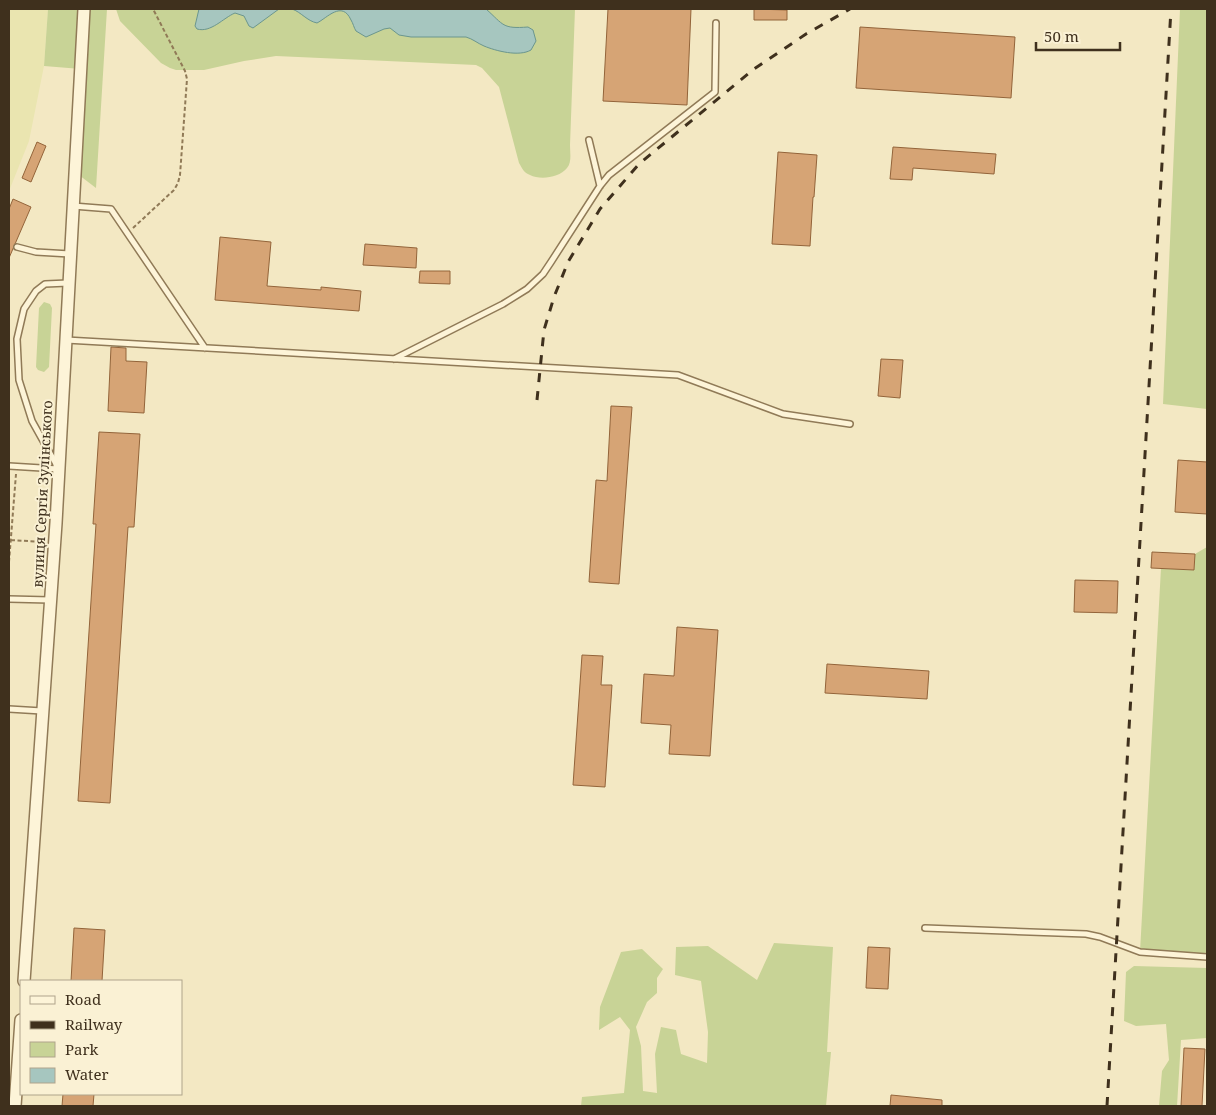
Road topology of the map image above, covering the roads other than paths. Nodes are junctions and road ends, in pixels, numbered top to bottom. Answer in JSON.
{"nodes":[{"id":1,"x":84,"y":9,"type":"edge"},
{"id":2,"x":716,"y":23,"type":"dead end"},
{"id":3,"x":589,"y":140,"type":"dead end"},
{"id":4,"x":600,"y":186,"type":"junction"},
{"id":5,"x":73,"y":206,"type":"junction"},
{"id":6,"x":17,"y":247,"type":"dead end"},
{"id":7,"x":70,"y":254,"type":"junction"},
{"id":8,"x":68,"y":283,"type":"junction"},
{"id":9,"x":65,"y":340,"type":"junction"},
{"id":10,"x":205,"y":348,"type":"junction"},
{"id":11,"x":394,"y":359,"type":"junction"},
{"id":12,"x":850,"y":424,"type":"dead end"},
{"id":13,"x":9,"y":466,"type":"edge"},
{"id":14,"x":59,"y":469,"type":"junction"},
{"id":15,"x":9,"y":599,"type":"edge"},
{"id":16,"x":50,"y":600,"type":"junction"},
{"id":17,"x":9,"y":709,"type":"edge"},
{"id":18,"x":42,"y":711,"type":"junction"},
{"id":19,"x":925,"y":928,"type":"dead end"},
{"id":20,"x":1207,"y":957,"type":"edge"},
{"id":21,"x":24,"y":980,"type":"edge"},
{"id":22,"x":20,"y":1034,"type":"edge"},
{"id":23,"x":15,"y":1106,"type":"edge"}],
"edges":[{"from":1,"to":5,"type":"street","name":"вулиця Сергія Зулінського"},
{"from":2,"to":4,"type":"lane"},
{"from":3,"to":4,"type":"lane"},
{"from":4,"to":11,"type":"lane"},
{"from":5,"to":7,"type":"street","name":"вулиця Сергія Зулінського"},
{"from":5,"to":10,"type":"lane"},
{"from":6,"to":7,"type":"lane"},
{"from":7,"to":8,"type":"street","name":"вулиця Сергія Зулінського"},
{"from":8,"to":9,"type":"street","name":"вулиця Сергія Зулінського"},
{"from":8,"to":14,"type":"lane"},
{"from":9,"to":10,"type":"lane"},
{"from":9,"to":14,"type":"street","name":"вулиця Сергія Зулінського"},
{"from":10,"to":11,"type":"lane"},
{"from":11,"to":12,"type":"lane"},
{"from":13,"to":14,"type":"lane"},
{"from":14,"to":16,"type":"street","name":"вулиця Сергія Зулінського"},
{"from":15,"to":16,"type":"lane"},
{"from":16,"to":18,"type":"street","name":"вулиця Сергія Зулінського"},
{"from":17,"to":18,"type":"lane"},
{"from":18,"to":21,"type":"street","name":"вулиця Сергія Зулінського"},
{"from":19,"to":20,"type":"lane"},
{"from":22,"to":23,"type":"street"}]}
